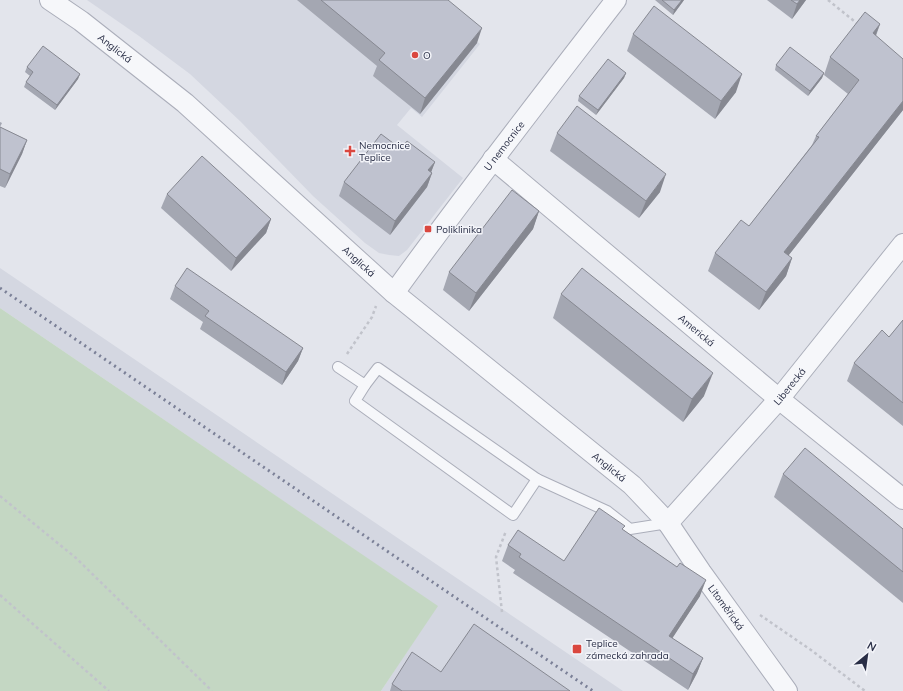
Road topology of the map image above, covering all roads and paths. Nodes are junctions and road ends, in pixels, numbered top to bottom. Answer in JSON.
{"nodes":[{"id":1,"x":50,"y":0,"type":"edge"},
{"id":2,"x":616,"y":0,"type":"edge"},
{"id":3,"x":828,"y":0,"type":"edge"},
{"id":4,"x":862,"y":28,"type":"edge"},
{"id":5,"x":493,"y":159,"type":"junction"},
{"id":6,"x":903,"y":244,"type":"edge"},
{"id":7,"x":394,"y":293,"type":"junction"},
{"id":8,"x":372,"y":317,"type":"dead end"},
{"id":9,"x":338,"y":367,"type":"joint"},
{"id":10,"x":365,"y":385,"type":"junction"},
{"id":11,"x":779,"y":399,"type":"junction"},
{"id":12,"x":537,"y":479,"type":"junction"},
{"id":13,"x":0,"y":496,"type":"edge"},
{"id":14,"x":903,"y":498,"type":"edge"},
{"id":15,"x":513,"y":515,"type":"junction"},
{"id":16,"x":668,"y":523,"type":"junction"},
{"id":17,"x":0,"y":595,"type":"edge"},
{"id":18,"x":502,"y":612,"type":"dead end"},
{"id":19,"x":759,"y":614,"type":"dead end"},
{"id":20,"x":109,"y":691,"type":"edge"},
{"id":21,"x":212,"y":691,"type":"edge"},
{"id":22,"x":787,"y":691,"type":"edge"},
{"id":23,"x":865,"y":691,"type":"edge"}],
"edges":[{"from":1,"to":7,"type":"street","name":"Anglická"},
{"from":2,"to":5,"type":"street","name":"U nemocnice"},
{"from":3,"to":4,"type":"path"},
{"from":5,"to":7,"type":"street","name":"U nemocnice"},
{"from":5,"to":11,"type":"street","name":"Americká"},
{"from":6,"to":11,"type":"street","name":"Liberecká"},
{"from":7,"to":16,"type":"street","name":"Anglická"},
{"from":8,"to":9,"type":"path"},
{"from":9,"to":10,"type":"lane"},
{"from":10,"to":12,"type":"lane"},
{"from":10,"to":15,"type":"lane"},
{"from":11,"to":14,"type":"street","name":"Americká"},
{"from":11,"to":16,"type":"street","name":"Liberecká"},
{"from":12,"to":15,"type":"lane"},
{"from":12,"to":16,"type":"lane"},
{"from":13,"to":21,"type":"path"},
{"from":15,"to":18,"type":"path"},
{"from":16,"to":22,"type":"street","name":"Litoměřická"},
{"from":17,"to":20,"type":"path"},
{"from":19,"to":23,"type":"path"}]}
